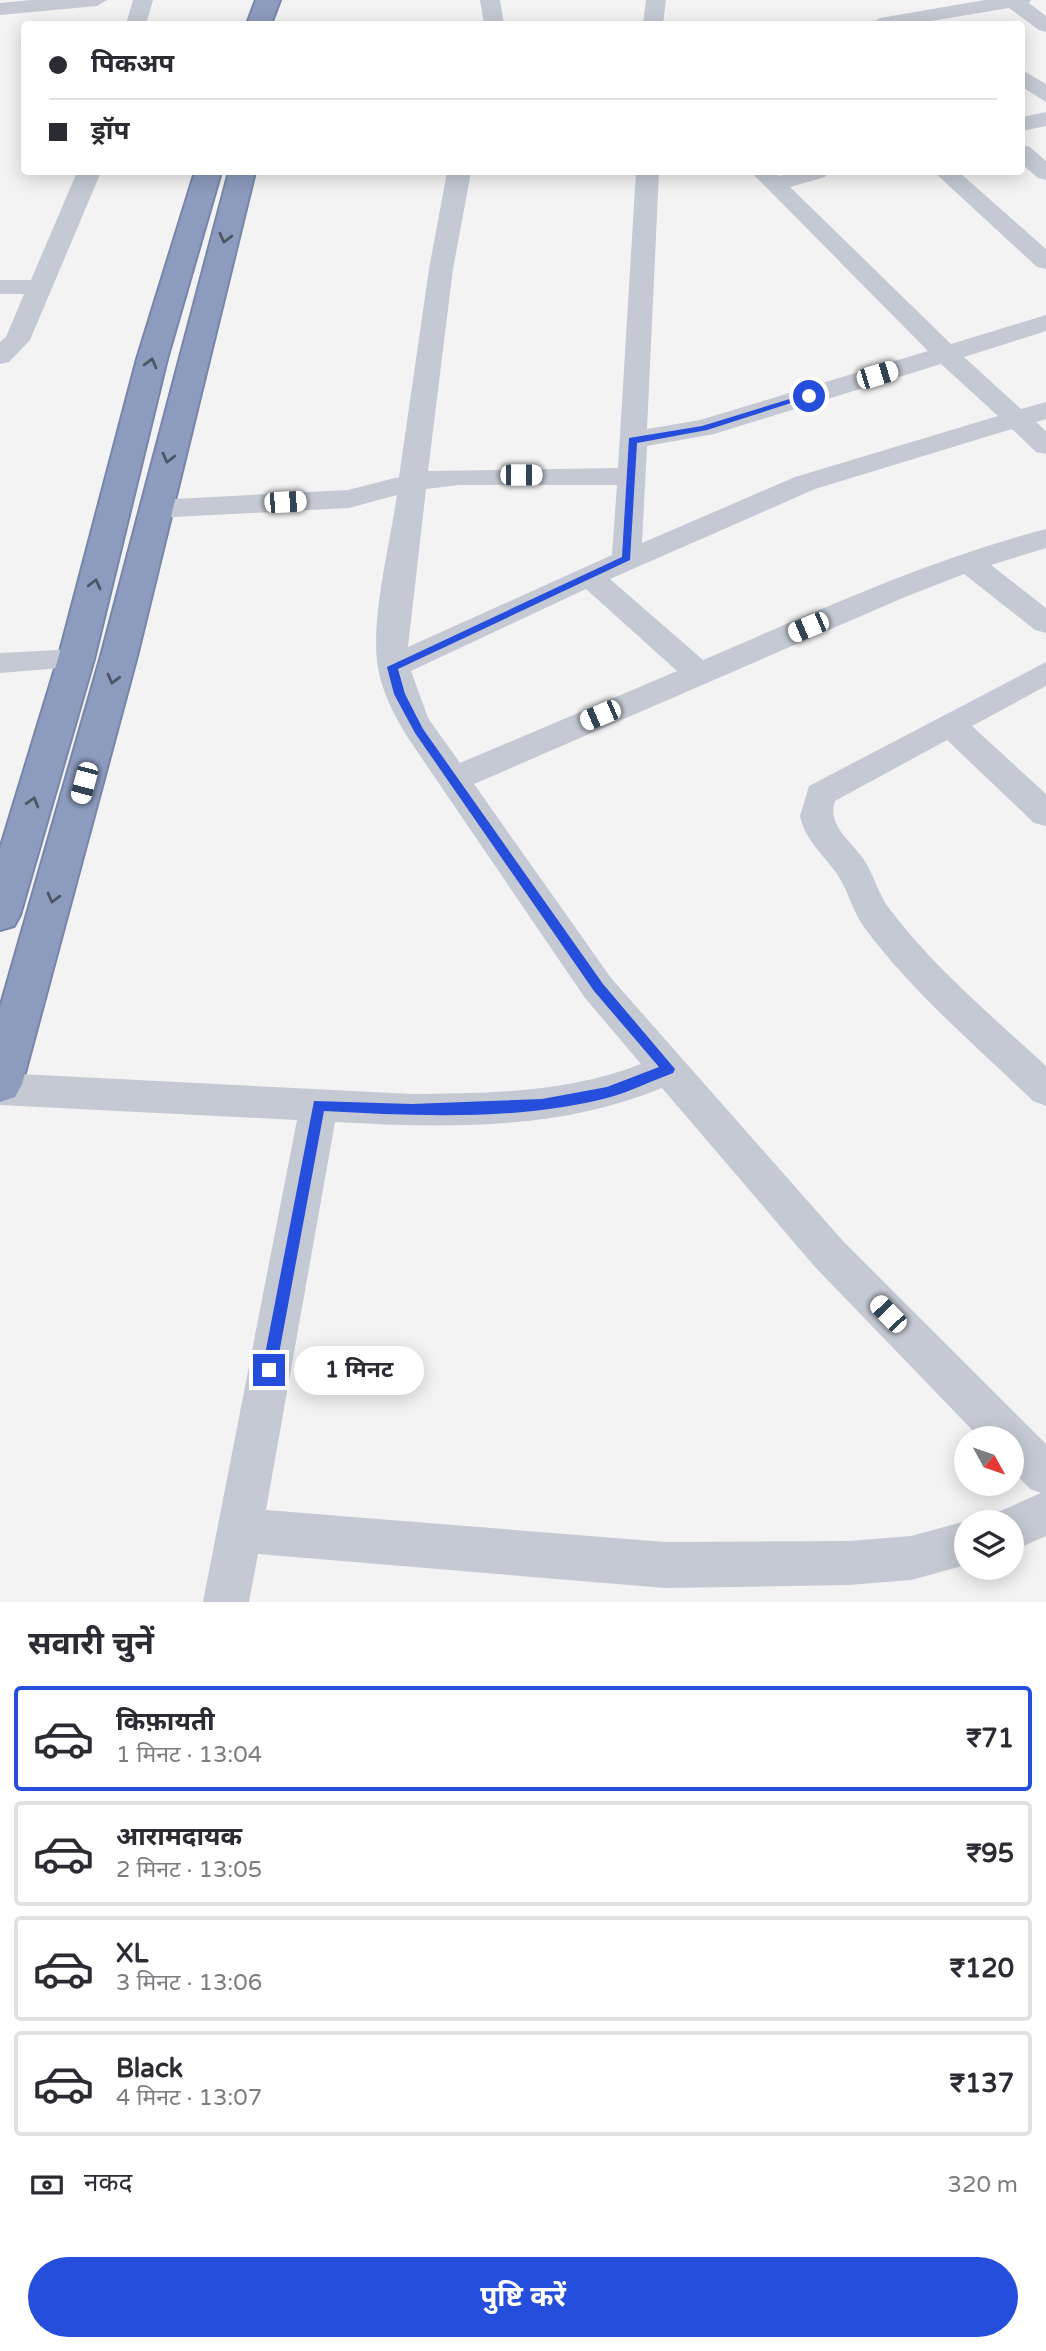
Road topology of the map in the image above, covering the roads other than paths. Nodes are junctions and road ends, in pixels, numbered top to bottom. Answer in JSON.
{"nodes":[{"id":1,"x":97,"y":0,"type":"edge"},
{"id":2,"x":143,"y":0,"type":"edge"},
{"id":3,"x":268,"y":0,"type":"edge"},
{"id":4,"x":490,"y":0,"type":"edge"},
{"id":5,"x":656,"y":0,"type":"edge"},
{"id":6,"x":1017,"y":1,"type":"edge"},
{"id":7,"x":0,"y":9,"type":"edge"},
{"id":8,"x":951,"y":19,"type":"edge"},
{"id":9,"x":136,"y":21,"type":"edge"},
{"id":10,"x":259,"y":21,"type":"edge"},
{"id":11,"x":494,"y":21,"type":"edge"},
{"id":12,"x":653,"y":21,"type":"edge"},
{"id":13,"x":923,"y":21,"type":"edge"},
{"id":14,"x":1046,"y":26,"type":"edge"},
{"id":15,"x":1025,"y":78,"type":"edge"},
{"id":16,"x":1046,"y":95,"type":"edge"},
{"id":17,"x":1046,"y":119,"type":"edge"},
{"id":18,"x":1025,"y":123,"type":"edge"},
{"id":19,"x":1025,"y":155,"type":"edge"},
{"id":20,"x":1046,"y":173,"type":"edge"},
{"id":21,"x":88,"y":175,"type":"edge"},
{"id":22,"x":207,"y":175,"type":"edge"},
{"id":23,"x":241,"y":175,"type":"edge"},
{"id":24,"x":458,"y":175,"type":"edge"},
{"id":25,"x":647,"y":175,"type":"edge"},
{"id":26,"x":792,"y":175,"type":"edge"},
{"id":27,"x":949,"y":175,"type":"edge"},
{"id":28,"x":768,"y":178,"type":"edge"},
{"id":29,"x":1046,"y":262,"type":"edge"},
{"id":30,"x":0,"y":287,"type":"edge"},
{"id":31,"x":40,"y":287,"type":"junction"},
{"id":32,"x":1046,"y":323,"type":"edge"},
{"id":33,"x":946,"y":354,"type":"junction"},
{"id":34,"x":0,"y":356,"type":"edge"},
{"id":35,"x":1046,"y":410,"type":"edge"},
{"id":36,"x":1015,"y":419,"type":"junction"},
{"id":37,"x":632,"y":440,"type":"junction"},
{"id":38,"x":1046,"y":446,"type":"edge"},
{"id":39,"x":631,"y":476,"type":"junction"},
{"id":40,"x":415,"y":481,"type":"junction"},
{"id":41,"x":155,"y":509,"type":"junction"},
{"id":42,"x":1046,"y":538,"type":"edge"},
{"id":43,"x":627,"y":558,"type":"junction"},
{"id":44,"x":968,"y":562,"type":"junction"},
{"id":45,"x":589,"y":576,"type":"junction"},
{"id":46,"x":1046,"y":622,"type":"edge"},
{"id":47,"x":76,"y":659,"type":"junction"},
{"id":48,"x":0,"y":663,"type":"edge"},
{"id":49,"x":393,"y":667,"type":"junction"},
{"id":50,"x":698,"y":673,"type":"junction"},
{"id":51,"x":1046,"y":673,"type":"edge"},
{"id":52,"x":950,"y":724,"type":"junction"},
{"id":53,"x":454,"y":779,"type":"junction"},
{"id":54,"x":1046,"y":814,"type":"edge"},
{"id":55,"x":0,"y":915,"type":"edge"},
{"id":56,"x":668,"y":1069,"type":"junction"},
{"id":57,"x":0,"y":1087,"type":"edge"},
{"id":58,"x":1046,"y":1090,"type":"edge"},
{"id":59,"x":319,"y":1105,"type":"junction"},
{"id":60,"x":996,"y":1426,"type":"edge"},
{"id":61,"x":1024,"y":1453,"type":"edge"},
{"id":62,"x":1046,"y":1474,"type":"edge"},
{"id":63,"x":1046,"y":1513,"type":"edge"},
{"id":64,"x":1024,"y":1523,"type":"edge"},
{"id":65,"x":239,"y":1530,"type":"junction"},
{"id":66,"x":954,"y":1546,"type":"edge"},
{"id":67,"x":226,"y":1602,"type":"edge"}],
"edges":[{"from":1,"to":7,"type":"street"},
{"from":2,"to":9,"type":"street"},
{"from":3,"to":10,"type":"highway"},
{"from":4,"to":11,"type":"street"},
{"from":5,"to":12,"type":"street"},
{"from":6,"to":8,"type":"street"},
{"from":6,"to":14,"type":"street"},
{"from":8,"to":13,"type":"street"},
{"from":15,"to":16,"type":"street"},
{"from":17,"to":18,"type":"street"},
{"from":19,"to":20,"type":"street"},
{"from":21,"to":31,"type":"street"},
{"from":47,"to":22,"type":"highway","one_way":true},
{"from":23,"to":41,"type":"highway","one_way":true},
{"from":24,"to":40,"type":"street"},
{"from":25,"to":37,"type":"street"},
{"from":26,"to":28,"type":"street"},
{"from":27,"to":29,"type":"street"},
{"from":28,"to":33,"type":"street"},
{"from":30,"to":31,"type":"street"},
{"from":31,"to":34,"type":"street"},
{"from":32,"to":33,"type":"street"},
{"from":33,"to":36,"type":"street"},
{"from":33,"to":37,"type":"street"},
{"from":35,"to":36,"type":"street"},
{"from":36,"to":38,"type":"street"},
{"from":36,"to":43,"type":"street"},
{"from":37,"to":39,"type":"street"},
{"from":39,"to":40,"type":"street"},
{"from":39,"to":43,"type":"street"},
{"from":40,"to":41,"type":"street"},
{"from":40,"to":49,"type":"street"},
{"from":41,"to":57,"type":"highway","one_way":true},
{"from":42,"to":44,"type":"street"},
{"from":43,"to":45,"type":"street"},
{"from":44,"to":46,"type":"street"},
{"from":44,"to":50,"type":"street"},
{"from":45,"to":49,"type":"street"},
{"from":45,"to":50,"type":"street"},
{"from":47,"to":48,"type":"street"},
{"from":55,"to":47,"type":"highway","one_way":true},
{"from":49,"to":53,"type":"street"},
{"from":50,"to":53,"type":"street"},
{"from":51,"to":52,"type":"street"},
{"from":52,"to":54,"type":"street"},
{"from":52,"to":58,"type":"street"},
{"from":53,"to":56,"type":"street"},
{"from":56,"to":59,"type":"street"},
{"from":56,"to":60,"type":"street"},
{"from":57,"to":59,"type":"street"},
{"from":59,"to":65,"type":"street"},
{"from":61,"to":62,"type":"street"},
{"from":63,"to":64,"type":"street"},
{"from":65,"to":66,"type":"street"},
{"from":65,"to":67,"type":"street"}]}
